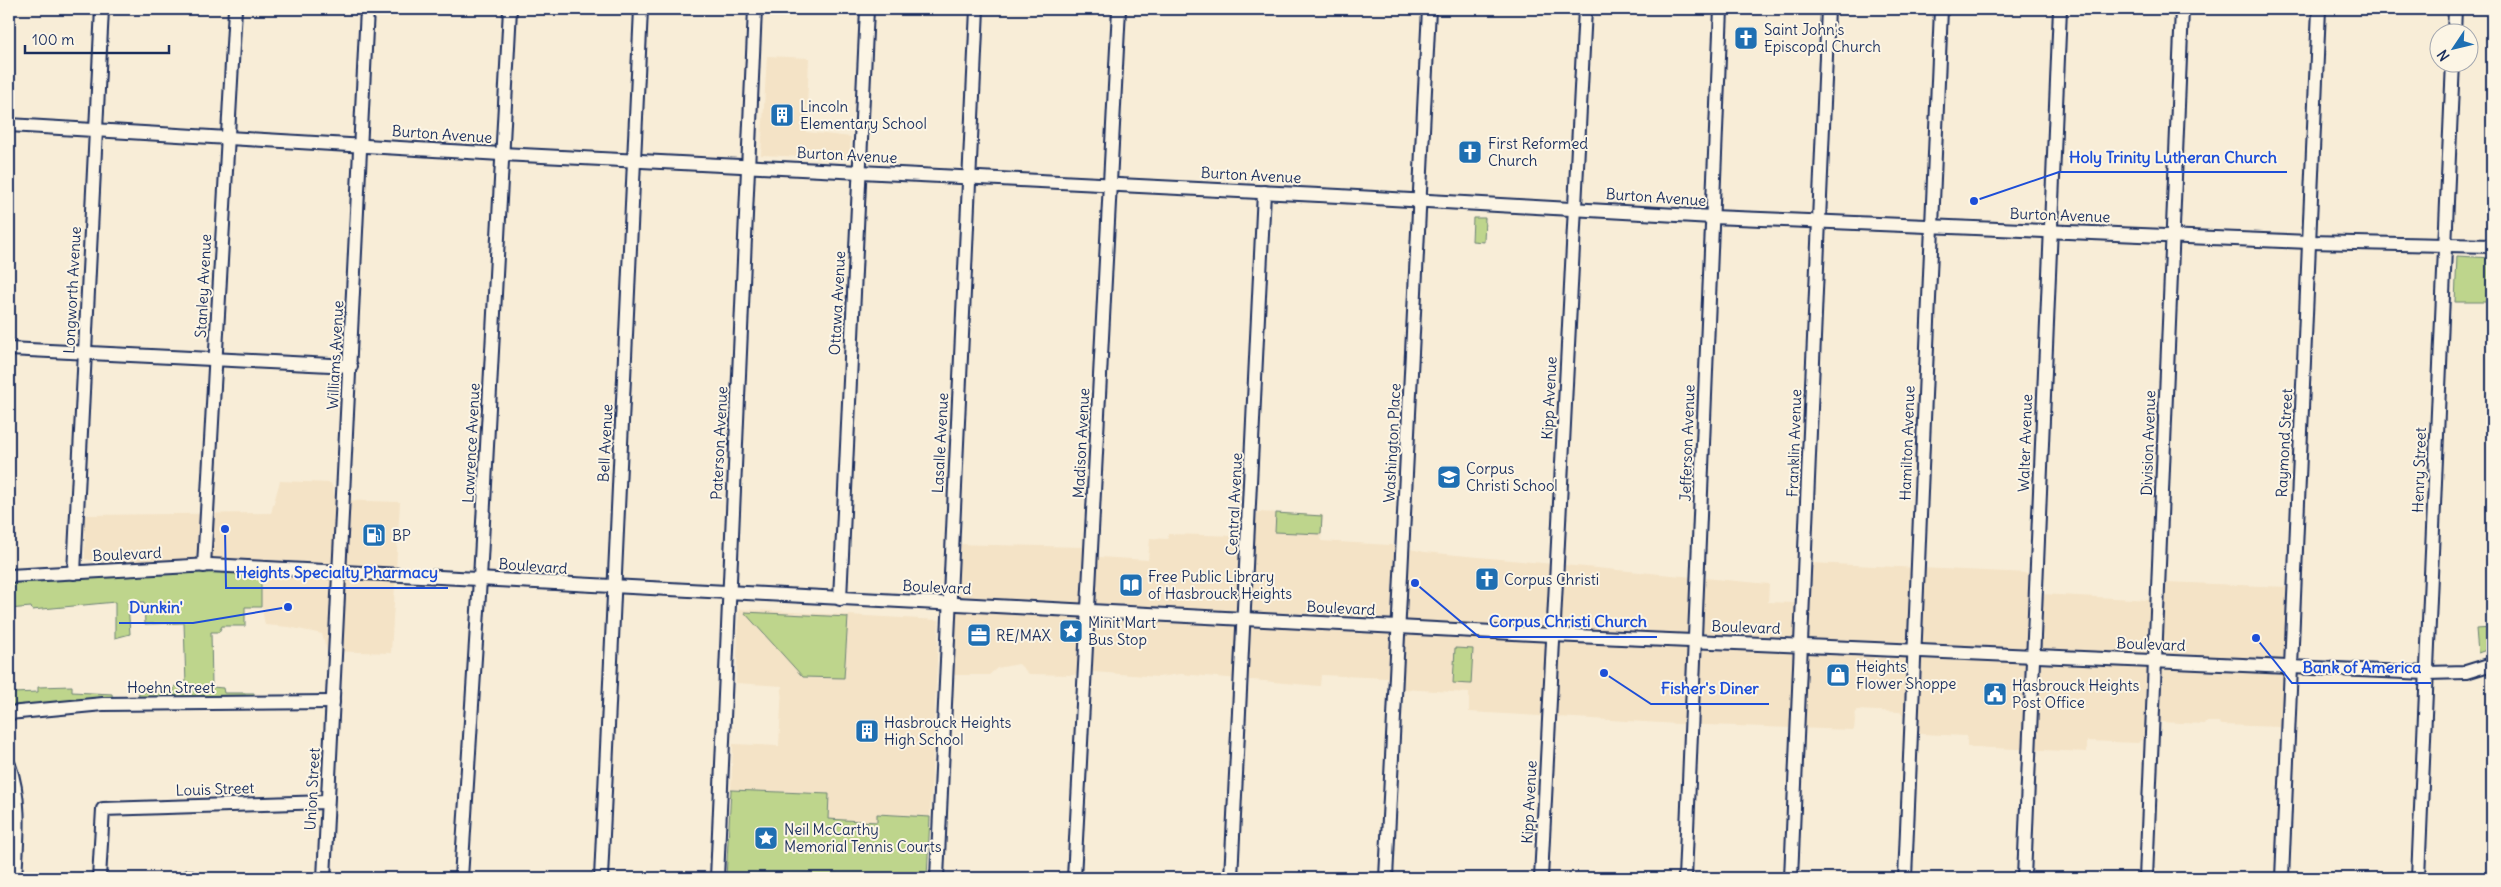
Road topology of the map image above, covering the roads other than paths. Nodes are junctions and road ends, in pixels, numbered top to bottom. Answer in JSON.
{"nodes":[{"id":1,"x":102,"y":9,"type":"edge"},
{"id":2,"x":235,"y":9,"type":"edge"},
{"id":3,"x":367,"y":9,"type":"edge"},
{"id":4,"x":510,"y":9,"type":"edge"},
{"id":5,"x":641,"y":9,"type":"edge"},
{"id":6,"x":755,"y":9,"type":"edge"},
{"id":7,"x":867,"y":9,"type":"edge"},
{"id":8,"x":977,"y":9,"type":"edge"},
{"id":9,"x":1119,"y":9,"type":"edge"},
{"id":10,"x":1430,"y":9,"type":"edge"},
{"id":11,"x":1585,"y":9,"type":"edge"},
{"id":12,"x":1721,"y":9,"type":"edge"},
{"id":13,"x":1828,"y":9,"type":"edge"},
{"id":14,"x":1941,"y":9,"type":"edge"},
{"id":15,"x":2060,"y":9,"type":"edge"},
{"id":16,"x":2182,"y":9,"type":"edge"},
{"id":17,"x":2318,"y":9,"type":"edge"},
{"id":18,"x":2455,"y":9,"type":"edge"},
{"id":19,"x":2454,"y":22,"type":"edge"},
{"id":20,"x":2453,"y":72,"type":"edge"},
{"id":21,"x":9,"y":125,"type":"edge"},
{"id":22,"x":96,"y":131,"type":"junction"},
{"id":23,"x":227,"y":138,"type":"junction"},
{"id":24,"x":362,"y":145,"type":"junction"},
{"id":25,"x":501,"y":154,"type":"junction"},
{"id":26,"x":634,"y":160,"type":"junction"},
{"id":27,"x":748,"y":167,"type":"junction"},
{"id":28,"x":860,"y":172,"type":"junction"},
{"id":29,"x":970,"y":178,"type":"junction"},
{"id":30,"x":1110,"y":185,"type":"junction"},
{"id":31,"x":1264,"y":192,"type":"junction"},
{"id":32,"x":1420,"y":201,"type":"junction"},
{"id":33,"x":1576,"y":202,"type":"junction"},
{"id":34,"x":1712,"y":217,"type":"junction"},
{"id":35,"x":1818,"y":221,"type":"junction"},
{"id":36,"x":1933,"y":226,"type":"junction"},
{"id":37,"x":2050,"y":231,"type":"junction"},
{"id":38,"x":2173,"y":236,"type":"junction"},
{"id":39,"x":2309,"y":242,"type":"junction"},
{"id":40,"x":2444,"y":244,"type":"junction"},
{"id":41,"x":2492,"y":246,"type":"edge"},
{"id":42,"x":9,"y":348,"type":"edge"},
{"id":43,"x":85,"y":353,"type":"junction"},
{"id":44,"x":215,"y":359,"type":"junction"},
{"id":45,"x":351,"y":366,"type":"junction"},
{"id":46,"x":204,"y":566,"type":"junction"},
{"id":47,"x":340,"y":572,"type":"junction"},
{"id":48,"x":74,"y":573,"type":"junction"},
{"id":49,"x":9,"y":576,"type":"edge"},
{"id":50,"x":480,"y":579,"type":"junction"},
{"id":51,"x":615,"y":587,"type":"junction"},
{"id":52,"x":728,"y":593,"type":"junction"},
{"id":53,"x":840,"y":599,"type":"junction"},
{"id":54,"x":949,"y":604,"type":"junction"},
{"id":55,"x":1089,"y":611,"type":"junction"},
{"id":56,"x":1243,"y":619,"type":"junction"},
{"id":57,"x":1398,"y":627,"type":"junction"},
{"id":58,"x":1553,"y":635,"type":"junction"},
{"id":59,"x":1695,"y":641,"type":"junction"},
{"id":60,"x":1801,"y":645,"type":"junction"},
{"id":61,"x":1915,"y":650,"type":"junction"},
{"id":62,"x":2032,"y":655,"type":"junction"},
{"id":63,"x":2154,"y":661,"type":"junction"},
{"id":64,"x":2492,"y":664,"type":"edge"},
{"id":65,"x":2291,"y":666,"type":"junction"},
{"id":66,"x":2427,"y":673,"type":"junction"},
{"id":67,"x":333,"y":702,"type":"junction"},
{"id":68,"x":9,"y":713,"type":"edge"},
{"id":69,"x":9,"y":765,"type":"edge"},
{"id":70,"x":328,"y":802,"type":"junction"},
{"id":71,"x":15,"y":878,"type":"edge"},
{"id":72,"x":99,"y":878,"type":"edge"},
{"id":73,"x":324,"y":878,"type":"edge"},
{"id":74,"x":460,"y":878,"type":"edge"},
{"id":75,"x":601,"y":878,"type":"edge"},
{"id":76,"x":717,"y":878,"type":"edge"},
{"id":77,"x":937,"y":878,"type":"edge"},
{"id":78,"x":1074,"y":878,"type":"edge"},
{"id":79,"x":1231,"y":878,"type":"edge"},
{"id":80,"x":1386,"y":878,"type":"edge"},
{"id":81,"x":1541,"y":878,"type":"edge"},
{"id":82,"x":1684,"y":878,"type":"edge"},
{"id":83,"x":1791,"y":878,"type":"edge"},
{"id":84,"x":1905,"y":878,"type":"edge"},
{"id":85,"x":2024,"y":878,"type":"edge"},
{"id":86,"x":2146,"y":878,"type":"edge"},
{"id":87,"x":2282,"y":878,"type":"edge"},
{"id":88,"x":2418,"y":878,"type":"edge"}],
"edges":[{"from":1,"to":22,"type":"street","name":"Longworth Avenue"},
{"from":2,"to":23,"type":"street","name":"Stanley Avenue"},
{"from":3,"to":24,"type":"street","name":"Williams Avenue"},
{"from":4,"to":25,"type":"street","name":"Lawrence Avenue"},
{"from":5,"to":26,"type":"street","name":"Bell Avenue"},
{"from":6,"to":27,"type":"street","name":"Paterson Avenue"},
{"from":7,"to":28,"type":"street","name":"Ottawa Avenue"},
{"from":8,"to":29,"type":"street","name":"Lasalle Avenue"},
{"from":9,"to":30,"type":"street","name":"Madison Avenue"},
{"from":10,"to":32,"type":"street","name":"Washington Place"},
{"from":11,"to":33,"type":"street","name":"Kipp Avenue"},
{"from":12,"to":34,"type":"street","name":"Jefferson Avenue"},
{"from":13,"to":35,"type":"street","name":"Franklin Avenue"},
{"from":14,"to":36,"type":"street","name":"Hamilton Avenue"},
{"from":15,"to":37,"type":"street","name":"Walter Avenue"},
{"from":16,"to":38,"type":"street","name":"Division Avenue"},
{"from":17,"to":39,"type":"street","name":"Raymond Street"},
{"from":18,"to":19,"type":"street"},
{"from":20,"to":40,"type":"street","name":"Henry Street"},
{"from":21,"to":22,"type":"street","name":"Burton Avenue"},
{"from":22,"to":23,"type":"street","name":"Burton Avenue"},
{"from":22,"to":43,"type":"street","name":"Longworth Avenue"},
{"from":23,"to":24,"type":"street","name":"Burton Avenue"},
{"from":23,"to":44,"type":"street","name":"Stanley Avenue"},
{"from":24,"to":25,"type":"street","name":"Burton Avenue"},
{"from":24,"to":45,"type":"street","name":"Williams Avenue"},
{"from":25,"to":26,"type":"street","name":"Burton Avenue"},
{"from":25,"to":50,"type":"street","name":"Lawrence Avenue"},
{"from":26,"to":27,"type":"street","name":"Burton Avenue"},
{"from":26,"to":51,"type":"street","name":"Bell Avenue"},
{"from":27,"to":28,"type":"street","name":"Burton Avenue"},
{"from":27,"to":52,"type":"street","name":"Paterson Avenue"},
{"from":28,"to":29,"type":"street","name":"Burton Avenue"},
{"from":28,"to":53,"type":"street","name":"Ottawa Avenue"},
{"from":29,"to":30,"type":"street","name":"Burton Avenue"},
{"from":29,"to":54,"type":"street","name":"Lasalle Avenue"},
{"from":30,"to":31,"type":"street","name":"Burton Avenue"},
{"from":30,"to":55,"type":"street","name":"Madison Avenue"},
{"from":31,"to":32,"type":"street","name":"Burton Avenue"},
{"from":31,"to":56,"type":"street","name":"Central Avenue"},
{"from":32,"to":33,"type":"street","name":"Burton Avenue"},
{"from":32,"to":57,"type":"street","name":"Washington Place"},
{"from":33,"to":34,"type":"street","name":"Burton Avenue"},
{"from":33,"to":58,"type":"street","name":"Kipp Avenue"},
{"from":34,"to":35,"type":"street","name":"Burton Avenue"},
{"from":34,"to":59,"type":"street","name":"Jefferson Avenue"},
{"from":35,"to":36,"type":"street","name":"Burton Avenue"},
{"from":35,"to":60,"type":"street","name":"Franklin Avenue"},
{"from":36,"to":37,"type":"street","name":"Burton Avenue"},
{"from":36,"to":61,"type":"street","name":"Hamilton Avenue"},
{"from":37,"to":38,"type":"street","name":"Burton Avenue"},
{"from":37,"to":62,"type":"street","name":"Walter Avenue"},
{"from":38,"to":39,"type":"street","name":"Burton Avenue"},
{"from":38,"to":63,"type":"street","name":"Division Avenue"},
{"from":39,"to":40,"type":"street","name":"Burton Avenue"},
{"from":39,"to":65,"type":"street","name":"Raymond Street"},
{"from":40,"to":41,"type":"street","name":"Burton Avenue"},
{"from":40,"to":66,"type":"street","name":"Henry Street"},
{"from":42,"to":43,"type":"street"},
{"from":43,"to":44,"type":"street"},
{"from":43,"to":48,"type":"street","name":"Longworth Avenue"},
{"from":44,"to":45,"type":"street"},
{"from":44,"to":46,"type":"street","name":"Stanley Avenue"},
{"from":45,"to":47,"type":"street","name":"Williams Avenue"},
{"from":46,"to":47,"type":"street","name":"Boulevard"},
{"from":46,"to":48,"type":"street","name":"Boulevard"},
{"from":47,"to":50,"type":"street","name":"Boulevard"},
{"from":47,"to":67,"type":"street","name":"Williams Avenue"},
{"from":48,"to":49,"type":"street","name":"Boulevard"},
{"from":50,"to":51,"type":"street","name":"Boulevard"},
{"from":50,"to":74,"type":"street","name":"Lawrence Avenue"},
{"from":51,"to":52,"type":"street","name":"Boulevard"},
{"from":51,"to":75,"type":"street","name":"Bell Avenue"},
{"from":52,"to":53,"type":"street","name":"Boulevard"},
{"from":52,"to":76,"type":"street","name":"Paterson Avenue"},
{"from":53,"to":54,"type":"street","name":"Boulevard"},
{"from":54,"to":55,"type":"street","name":"Boulevard"},
{"from":54,"to":77,"type":"street","name":"Lasalle Avenue"},
{"from":55,"to":56,"type":"street","name":"Boulevard"},
{"from":55,"to":78,"type":"street","name":"Madison Avenue"},
{"from":56,"to":57,"type":"street","name":"Boulevard"},
{"from":56,"to":79,"type":"street","name":"Central Avenue"},
{"from":57,"to":58,"type":"street","name":"Boulevard"},
{"from":57,"to":80,"type":"street","name":"Washington Place"},
{"from":58,"to":59,"type":"street","name":"Boulevard"},
{"from":58,"to":81,"type":"street","name":"Kipp Avenue"},
{"from":59,"to":60,"type":"street","name":"Boulevard"},
{"from":59,"to":82,"type":"street","name":"Jefferson Avenue"},
{"from":60,"to":61,"type":"street","name":"Boulevard"},
{"from":60,"to":83,"type":"street","name":"Franklin Avenue"},
{"from":61,"to":62,"type":"street","name":"Boulevard"},
{"from":61,"to":84,"type":"street","name":"Hamilton Avenue"},
{"from":62,"to":63,"type":"street","name":"Boulevard"},
{"from":62,"to":85,"type":"street","name":"Walter Avenue"},
{"from":63,"to":65,"type":"street","name":"Boulevard"},
{"from":63,"to":86,"type":"street","name":"Division Avenue"},
{"from":64,"to":66,"type":"street","name":"Boulevard"},
{"from":65,"to":66,"type":"street","name":"Boulevard"},
{"from":65,"to":87,"type":"street","name":"Raymond Street"},
{"from":66,"to":88,"type":"street","name":"Henry Street"},
{"from":67,"to":68,"type":"street","name":"Hoehn Street"},
{"from":67,"to":70,"type":"street","name":"Union Street"},
{"from":69,"to":71,"type":"street"},
{"from":70,"to":72,"type":"street","name":"Louis Street"},
{"from":70,"to":73,"type":"street","name":"Union Street"}]}
